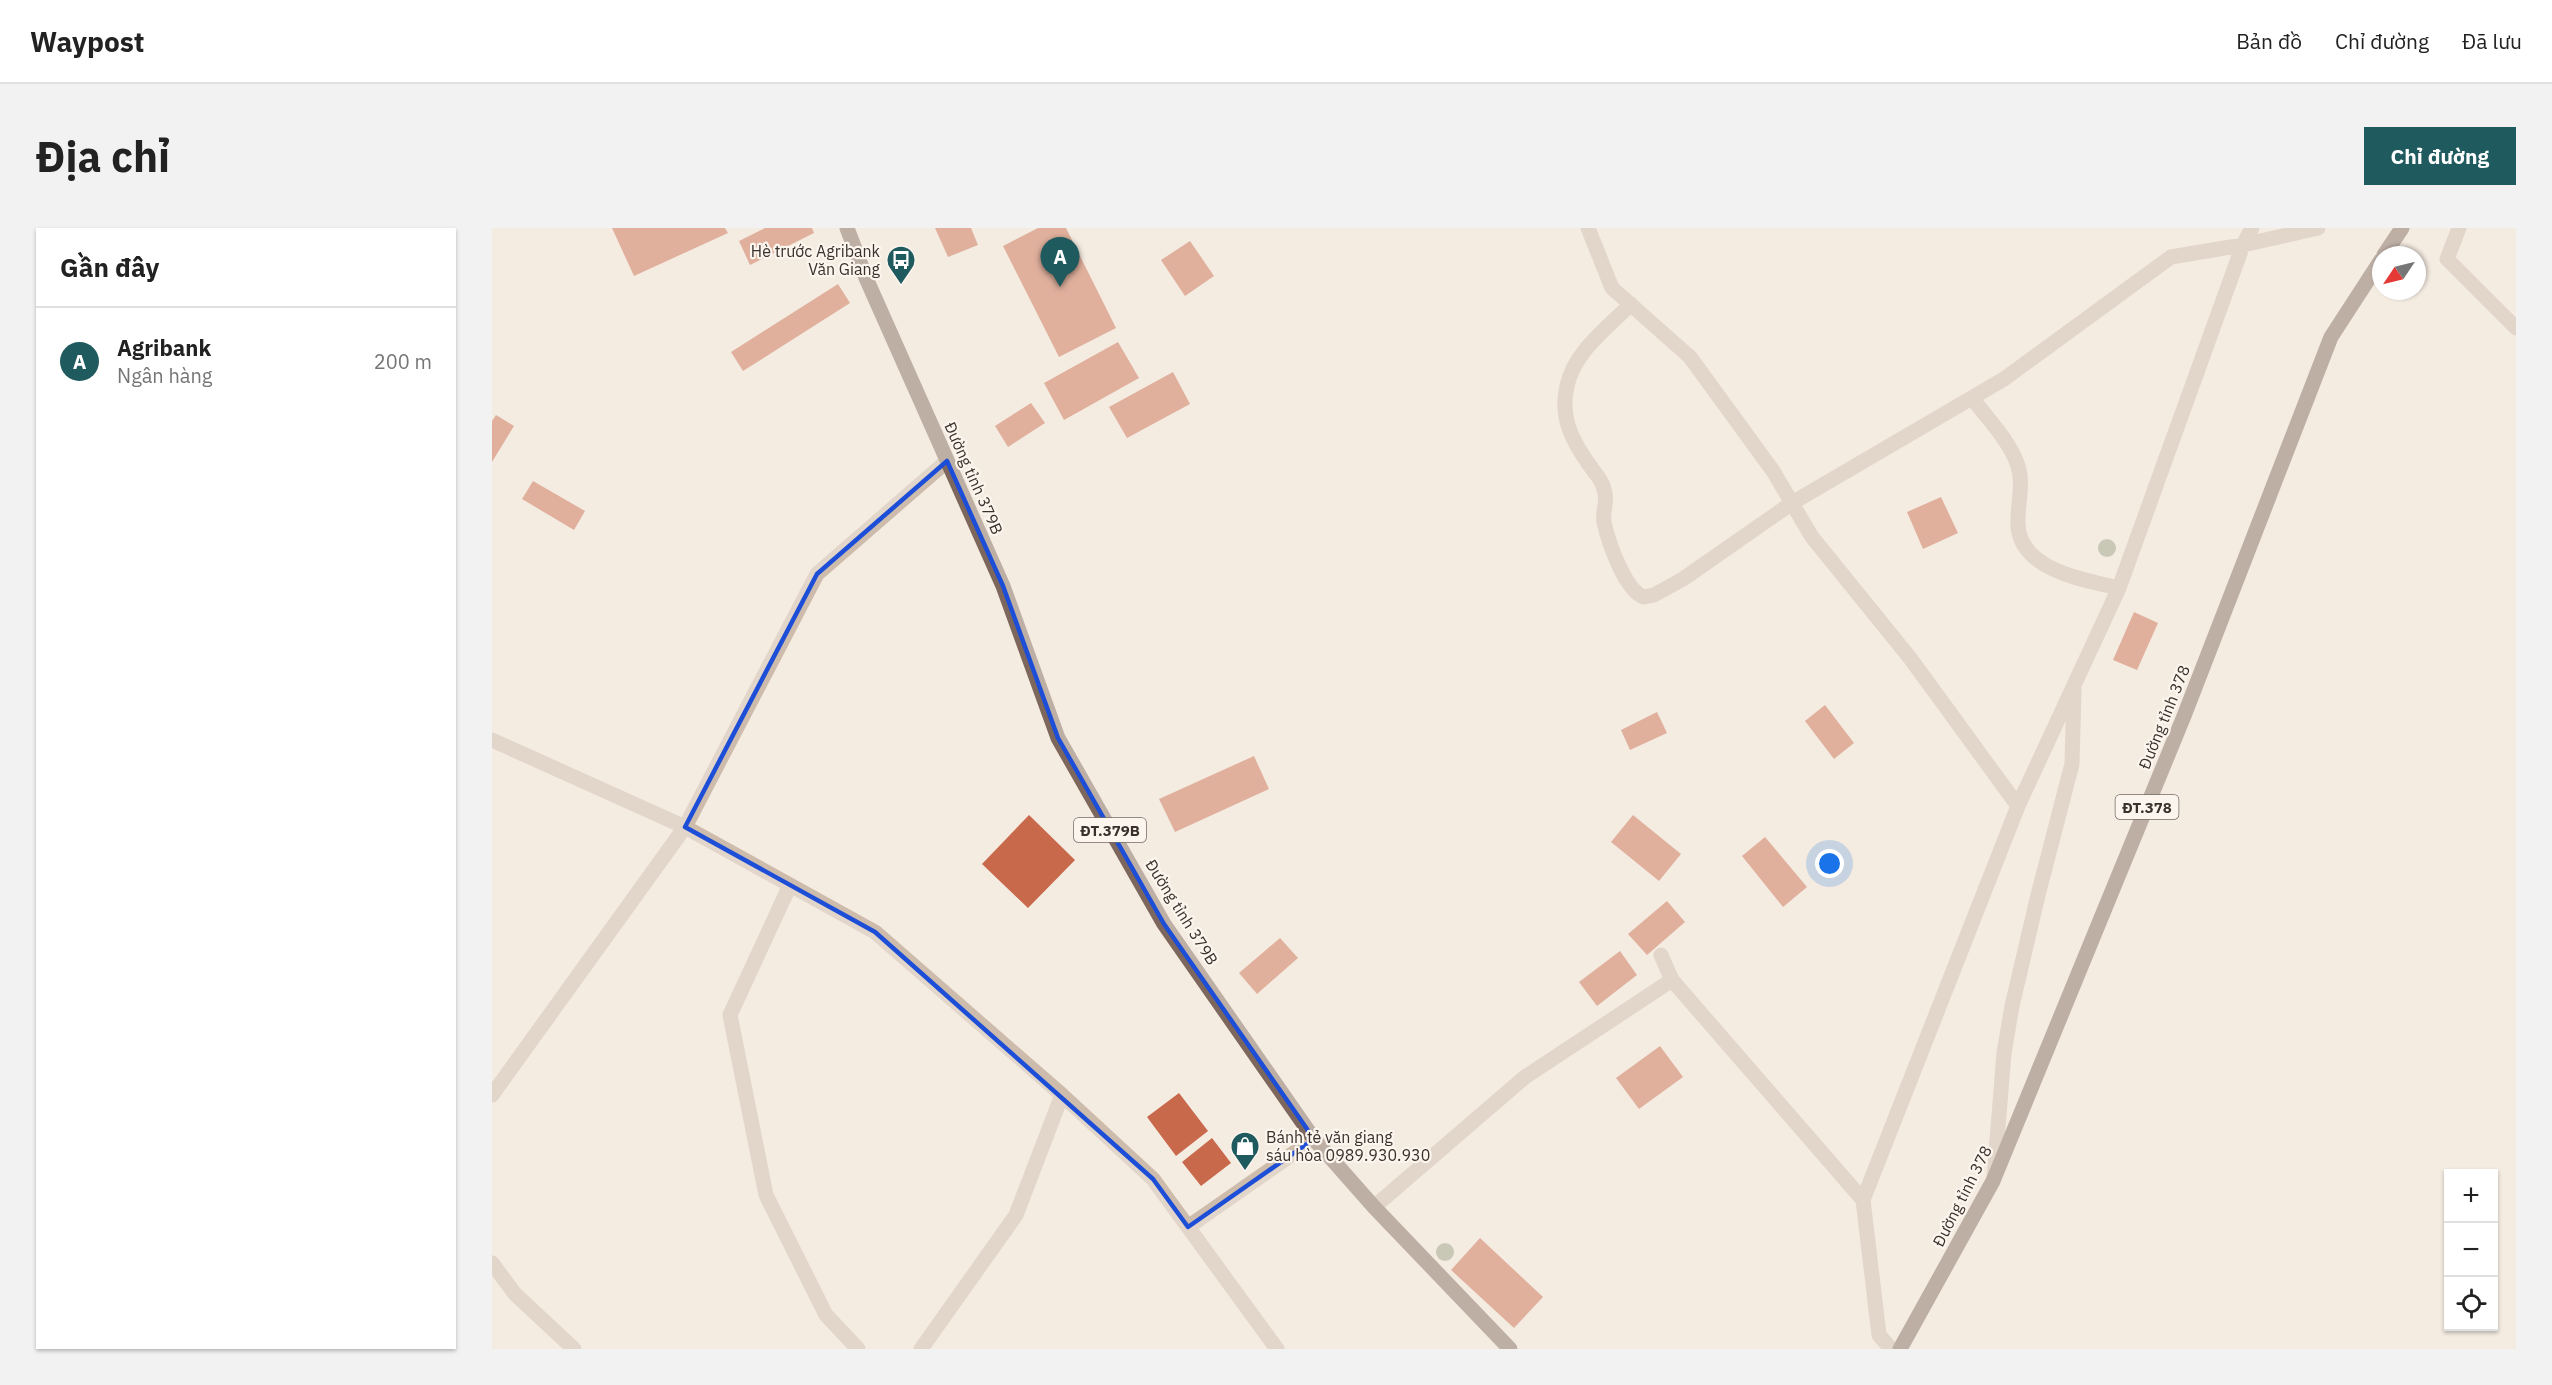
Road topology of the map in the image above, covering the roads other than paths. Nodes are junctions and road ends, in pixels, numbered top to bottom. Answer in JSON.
{"nodes":[{"id":1,"x":847,"y":228,"type":"edge"},
{"id":2,"x":1588,"y":228,"type":"edge"},
{"id":3,"x":2252,"y":228,"type":"edge"},
{"id":4,"x":2318,"y":228,"type":"edge"},
{"id":5,"x":2402,"y":228,"type":"edge"},
{"id":6,"x":2459,"y":228,"type":"edge"},
{"id":7,"x":2243,"y":245,"type":"junction"},
{"id":8,"x":2390,"y":246,"type":"edge"},
{"id":9,"x":2372,"y":274,"type":"edge"},
{"id":10,"x":1631,"y":304,"type":"junction"},
{"id":11,"x":2516,"y":328,"type":"edge"},
{"id":12,"x":1972,"y":398,"type":"junction"},
{"id":13,"x":947,"y":461,"type":"junction"},
{"id":14,"x":1792,"y":503,"type":"junction"},
{"id":15,"x":2119,"y":588,"type":"junction"},
{"id":16,"x":2074,"y":684,"type":"junction"},
{"id":17,"x":492,"y":740,"type":"edge"},
{"id":18,"x":2018,"y":806,"type":"junction"},
{"id":19,"x":685,"y":828,"type":"junction"},
{"id":20,"x":790,"y":885,"type":"junction"},
{"id":21,"x":1661,"y":955,"type":"dead end"},
{"id":22,"x":1672,"y":980,"type":"junction"},
{"id":23,"x":492,"y":1095,"type":"edge"},
{"id":24,"x":1062,"y":1095,"type":"junction"},
{"id":25,"x":1314,"y":1139,"type":"junction"},
{"id":26,"x":1993,"y":1181,"type":"junction"},
{"id":27,"x":1863,"y":1200,"type":"junction"},
{"id":28,"x":1374,"y":1207,"type":"junction"},
{"id":29,"x":1188,"y":1227,"type":"junction"},
{"id":30,"x":492,"y":1263,"type":"edge"},
{"id":31,"x":574,"y":1349,"type":"edge"},
{"id":32,"x":858,"y":1349,"type":"edge"},
{"id":33,"x":921,"y":1349,"type":"edge"},
{"id":34,"x":1277,"y":1349,"type":"edge"},
{"id":35,"x":1510,"y":1349,"type":"edge"},
{"id":36,"x":1891,"y":1349,"type":"edge"},
{"id":37,"x":1900,"y":1349,"type":"edge"}],
"edges":[{"from":1,"to":13,"type":"main road","name":"Đường tỉnh 379B","number":"ĐT.379B"},
{"from":2,"to":10,"type":"street"},
{"from":3,"to":7,"type":"street"},
{"from":4,"to":7,"type":"street"},
{"from":5,"to":8,"type":"main road"},
{"from":6,"to":11,"type":"street"},
{"from":7,"to":12,"type":"street"},
{"from":7,"to":15,"type":"street"},
{"from":9,"to":26,"type":"main road","name":"Đường tỉnh 378","number":"ĐT.378"},
{"from":10,"to":14,"type":"street"},
{"from":10,"to":14,"type":"street"},
{"from":12,"to":14,"type":"street"},
{"from":12,"to":15,"type":"street"},
{"from":13,"to":19,"type":"street"},
{"from":13,"to":25,"type":"main road","name":"Đường tỉnh 379B","number":"ĐT.379B"},
{"from":14,"to":18,"type":"street"},
{"from":15,"to":16,"type":"street"},
{"from":16,"to":18,"type":"street"},
{"from":16,"to":26,"type":"street"},
{"from":17,"to":19,"type":"street"},
{"from":18,"to":27,"type":"street"},
{"from":19,"to":20,"type":"street"},
{"from":19,"to":23,"type":"street"},
{"from":20,"to":24,"type":"street"},
{"from":20,"to":32,"type":"street"},
{"from":21,"to":22,"type":"street"},
{"from":22,"to":27,"type":"street"},
{"from":22,"to":28,"type":"street"},
{"from":24,"to":29,"type":"street"},
{"from":24,"to":33,"type":"street"},
{"from":25,"to":28,"type":"main road","name":"Đường tỉnh 379B","number":"ĐT.379B"},
{"from":25,"to":29,"type":"street"},
{"from":26,"to":37,"type":"main road","name":"Đường tỉnh 378","number":"ĐT.378"},
{"from":27,"to":36,"type":"street"},
{"from":28,"to":35,"type":"main road","name":"Đường tỉnh 379B","number":"ĐT.379B"},
{"from":29,"to":34,"type":"street"},
{"from":30,"to":31,"type":"street"}]}
